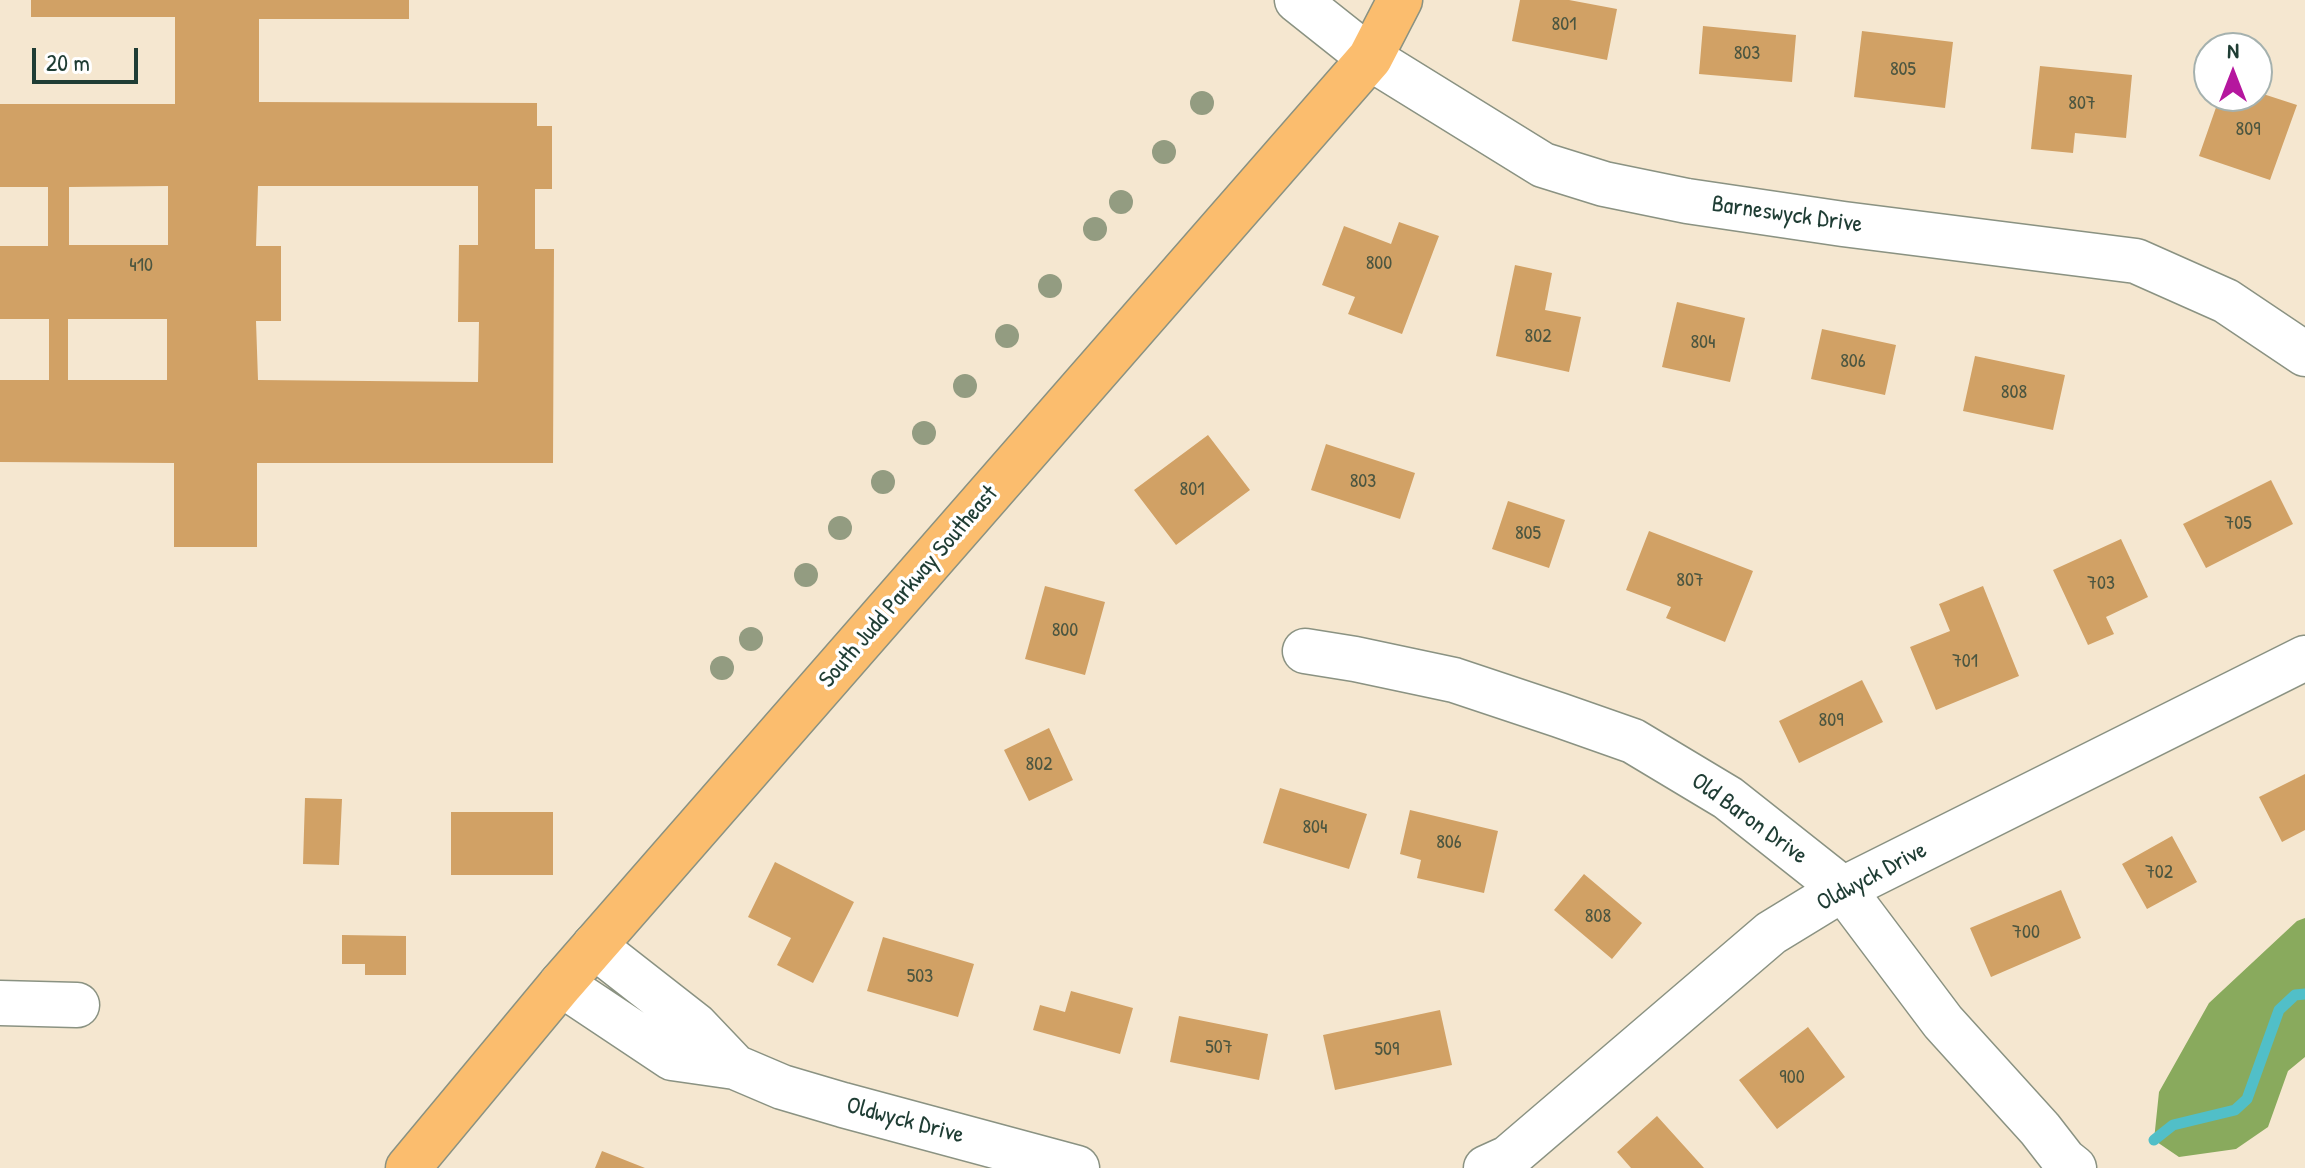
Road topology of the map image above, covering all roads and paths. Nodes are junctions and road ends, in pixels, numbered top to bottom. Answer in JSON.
{"nodes":[{"id":1,"x":1297,"y":0,"type":"edge"},
{"id":2,"x":1400,"y":0,"type":"edge"},
{"id":3,"x":1370,"y":58,"type":"junction"},
{"id":4,"x":2305,"y":354,"type":"edge"},
{"id":5,"x":1305,"y":651,"type":"dead end"},
{"id":6,"x":2305,"y":658,"type":"edge"},
{"id":7,"x":1843,"y":889,"type":"junction"},
{"id":8,"x":594,"y":946,"type":"junction"},
{"id":9,"x":561,"y":984,"type":"junction"},
{"id":10,"x":0,"y":1003,"type":"edge"},
{"id":11,"x":77,"y":1005,"type":"dead end"},
{"id":12,"x":735,"y":1067,"type":"junction"},
{"id":13,"x":1503,"y":1165,"type":"edge"},
{"id":14,"x":408,"y":1168,"type":"edge"},
{"id":15,"x":1077,"y":1168,"type":"edge"},
{"id":16,"x":2074,"y":1168,"type":"edge"}],
"edges":[{"from":1,"to":3,"type":"street","name":"Barneswyck Drive"},
{"from":2,"to":3,"type":"highway","name":"South Judd Parkway Southeast"},
{"from":3,"to":4,"type":"street","name":"Barneswyck Drive"},
{"from":3,"to":8,"type":"highway","name":"South Judd Parkway Southeast"},
{"from":5,"to":7,"type":"street","name":"Old Baron Drive"},
{"from":6,"to":7,"type":"street","name":"Oldwyck Drive"},
{"from":7,"to":13,"type":"street","name":"Oldwyck Drive"},
{"from":7,"to":16,"type":"street","name":"Old Baron Drive"},
{"from":8,"to":9,"type":"highway","name":"South Judd Parkway Southeast"},
{"from":8,"to":12,"type":"street","name":"Oldwyck Drive"},
{"from":9,"to":12,"type":"street","name":"Oldwyck Drive"},
{"from":9,"to":14,"type":"highway","name":"South Judd Parkway Southeast"},
{"from":10,"to":11,"type":"street"},
{"from":12,"to":15,"type":"street","name":"Oldwyck Drive"}]}
